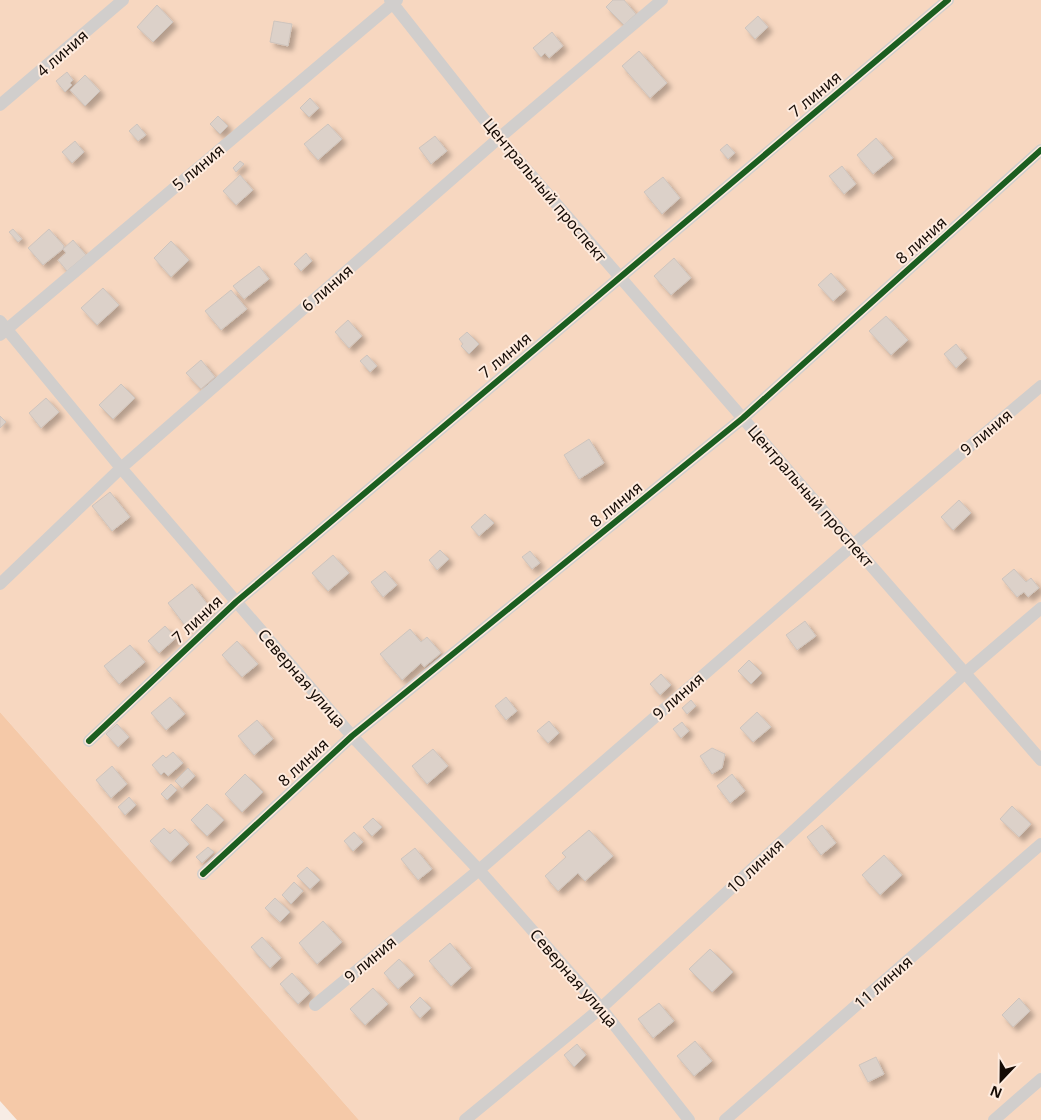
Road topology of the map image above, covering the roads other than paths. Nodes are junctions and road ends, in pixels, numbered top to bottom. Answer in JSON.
{"nodes":[{"id":1,"x":123,"y":0,"type":"edge"},
{"id":2,"x":662,"y":0,"type":"edge"},
{"id":3,"x":948,"y":0,"type":"edge"},
{"id":4,"x":393,"y":1,"type":"edge"},
{"id":5,"x":0,"y":105,"type":"edge"},
{"id":6,"x":499,"y":138,"type":"junction"},
{"id":7,"x":1041,"y":150,"type":"edge"},
{"id":8,"x":619,"y":277,"type":"junction"},
{"id":9,"x":2,"y":328,"type":"edge"},
{"id":10,"x":1041,"y":386,"type":"edge"},
{"id":11,"x":743,"y":418,"type":"junction"},
{"id":12,"x":121,"y":468,"type":"junction"},
{"id":13,"x":853,"y":545,"type":"junction"},
{"id":14,"x":0,"y":584,"type":"edge"},
{"id":15,"x":236,"y":602,"type":"junction"},
{"id":16,"x":1041,"y":608,"type":"edge"},
{"id":17,"x":965,"y":673,"type":"junction"},
{"id":18,"x":352,"y":736,"type":"junction"},
{"id":19,"x":89,"y":741,"type":"dead end"},
{"id":20,"x":1041,"y":760,"type":"edge"},
{"id":21,"x":1041,"y":844,"type":"edge"},
{"id":22,"x":478,"y":870,"type":"junction"},
{"id":23,"x":203,"y":874,"type":"dead end"},
{"id":24,"x":314,"y":1005,"type":"dead end"},
{"id":25,"x":601,"y":1008,"type":"junction"},
{"id":26,"x":1041,"y":1079,"type":"edge"},
{"id":27,"x":465,"y":1120,"type":"edge"},
{"id":28,"x":689,"y":1120,"type":"edge"},
{"id":29,"x":725,"y":1120,"type":"edge"},
{"id":30,"x":994,"y":1120,"type":"edge"}],
"edges":[{"from":1,"to":5,"type":"street","name":"4 линия"},
{"from":2,"to":6,"type":"street","name":"6 линия"},
{"from":3,"to":8,"type":"street","name":"7 линия"},
{"from":4,"to":6,"type":"street","name":"Центральный проспект"},
{"from":4,"to":9,"type":"street","name":"5 линия"},
{"from":6,"to":8,"type":"street","name":"Центральный проспект"},
{"from":6,"to":12,"type":"street","name":"6 линия"},
{"from":7,"to":11,"type":"street","name":"8 линия"},
{"from":8,"to":11,"type":"street","name":"Центральный проспект"},
{"from":8,"to":15,"type":"street","name":"7 линия"},
{"from":9,"to":12,"type":"street","name":"Северная улица"},
{"from":10,"to":13,"type":"street","name":"9 линия"},
{"from":11,"to":13,"type":"street","name":"Центральный проспект"},
{"from":11,"to":18,"type":"street","name":"8 линия"},
{"from":12,"to":14,"type":"street","name":"6 линия"},
{"from":12,"to":15,"type":"street","name":"Северная улица"},
{"from":13,"to":17,"type":"street","name":"Центральный проспект"},
{"from":13,"to":22,"type":"street","name":"9 линия"},
{"from":15,"to":18,"type":"street","name":"Северная улица"},
{"from":15,"to":19,"type":"street","name":"7 линия"},
{"from":16,"to":17,"type":"street","name":"10 линия"},
{"from":17,"to":20,"type":"street","name":"Центральный проспект"},
{"from":17,"to":25,"type":"street","name":"10 линия"},
{"from":18,"to":22,"type":"street","name":"Северная улица"},
{"from":18,"to":23,"type":"street","name":"8 линия"},
{"from":21,"to":29,"type":"street","name":"11 линия"},
{"from":22,"to":24,"type":"street","name":"9 линия"},
{"from":22,"to":25,"type":"street","name":"Северная улица"},
{"from":25,"to":27,"type":"street","name":"10 линия"},
{"from":25,"to":28,"type":"street","name":"Северная улица"},
{"from":26,"to":30,"type":"street"}]}
